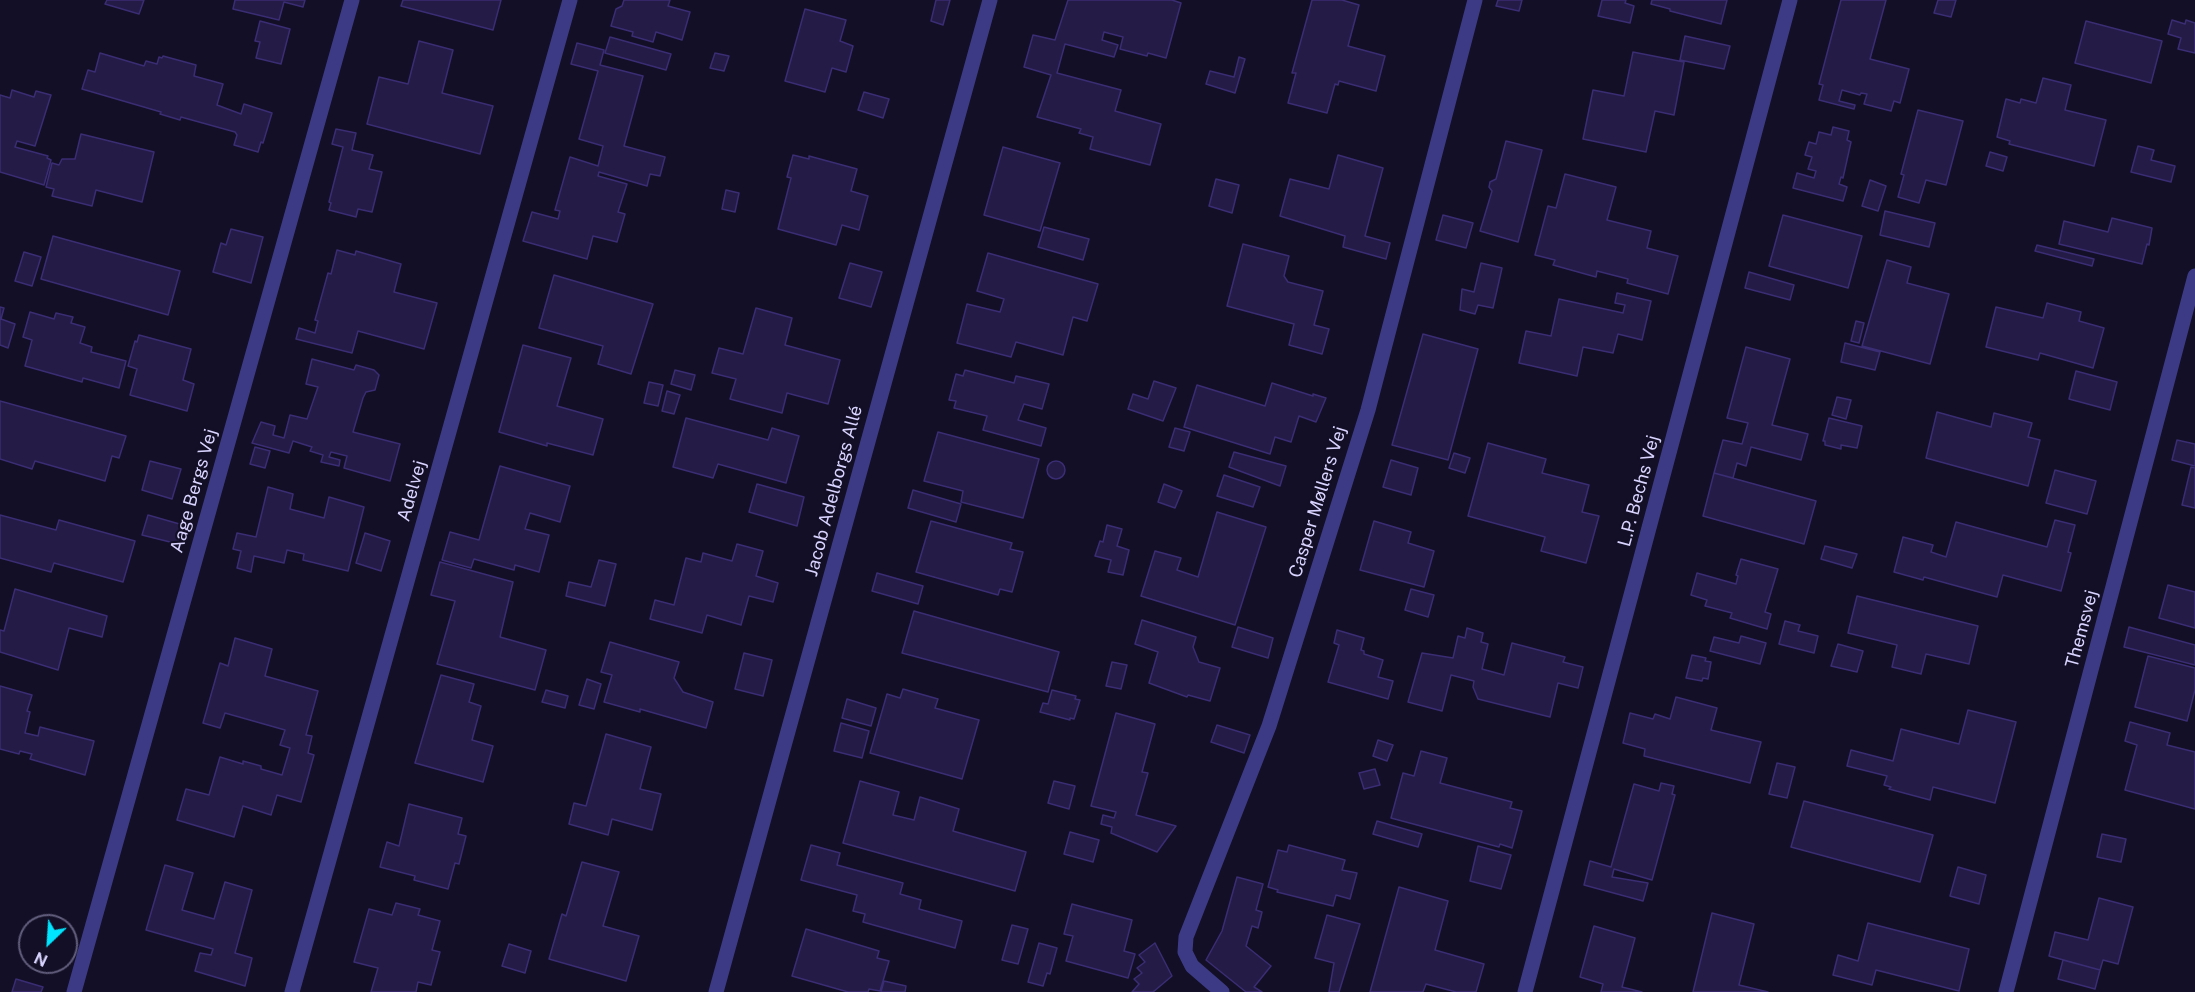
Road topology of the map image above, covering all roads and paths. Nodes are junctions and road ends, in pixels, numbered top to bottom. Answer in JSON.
{"nodes":[{"id":1,"x":352,"y":0,"type":"edge"},
{"id":2,"x":570,"y":0,"type":"edge"},
{"id":3,"x":990,"y":0,"type":"edge"},
{"id":4,"x":1475,"y":0,"type":"edge"},
{"id":5,"x":1790,"y":0,"type":"edge"},
{"id":6,"x":2195,"y":276,"type":"edge"},
{"id":7,"x":74,"y":992,"type":"edge"},
{"id":8,"x":292,"y":992,"type":"edge"},
{"id":9,"x":716,"y":992,"type":"edge"},
{"id":10,"x":1222,"y":992,"type":"edge"},
{"id":11,"x":1525,"y":992,"type":"edge"},
{"id":12,"x":2006,"y":992,"type":"edge"}],
"edges":[{"from":1,"to":7,"type":"street","name":"Aage Bergs Vej"},
{"from":2,"to":8,"type":"street","name":"Adelvej"},
{"from":3,"to":9,"type":"street","name":"Jacob Adelborgs Allé"},
{"from":4,"to":10,"type":"street","name":"Casper Møllers Vej"},
{"from":5,"to":11,"type":"street","name":"L.P. Bechs Vej"},
{"from":6,"to":12,"type":"street","name":"Themsvej"}]}
